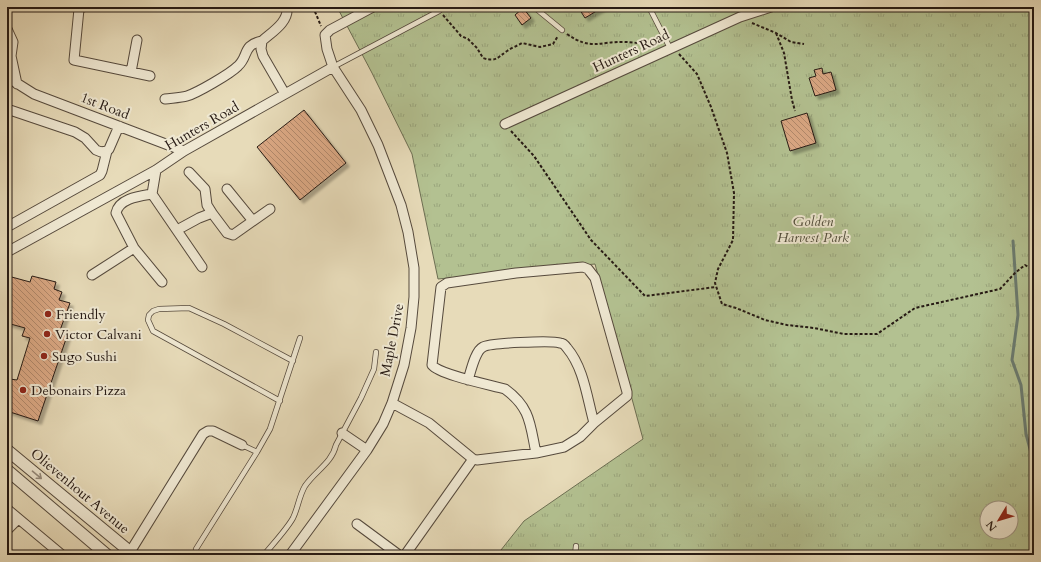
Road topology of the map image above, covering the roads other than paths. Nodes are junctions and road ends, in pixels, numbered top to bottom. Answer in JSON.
{"nodes":[{"id":1,"x":83,"y":7,"type":"edge"},
{"id":2,"x":287,"y":7,"type":"edge"},
{"id":3,"x":373,"y":7,"type":"edge"},
{"id":4,"x":444,"y":7,"type":"edge"},
{"id":5,"x":534,"y":7,"type":"edge"},
{"id":6,"x":649,"y":7,"type":"edge"},
{"id":7,"x":771,"y":7,"type":"edge"},
{"id":8,"x":7,"y":29,"type":"edge"},
{"id":9,"x":562,"y":30,"type":"road end"},
{"id":10,"x":137,"y":40,"type":"dead end"},
{"id":11,"x":262,"y":41,"type":"junction"},
{"id":12,"x":670,"y":48,"type":"junction"},
{"id":13,"x":333,"y":67,"type":"junction"},
{"id":14,"x":131,"y":72,"type":"junction"},
{"id":15,"x":150,"y":76,"type":"dead end"},
{"id":16,"x":7,"y":77,"type":"edge"},
{"id":17,"x":17,"y":84,"type":"junction"},
{"id":18,"x":284,"y":94,"type":"junction"},
{"id":19,"x":165,"y":100,"type":"dead end"},
{"id":20,"x":7,"y":109,"type":"edge"},
{"id":21,"x":505,"y":124,"type":"road end"},
{"id":22,"x":119,"y":126,"type":"junction"},
{"id":23,"x":106,"y":151,"type":"junction"},
{"id":24,"x":184,"y":151,"type":"junction"},
{"id":25,"x":156,"y":170,"type":"junction"},
{"id":26,"x":189,"y":172,"type":"dead end"},
{"id":27,"x":227,"y":189,"type":"dead end"},
{"id":28,"x":152,"y":194,"type":"junction"},
{"id":29,"x":270,"y":208,"type":"dead end"},
{"id":30,"x":212,"y":213,"type":"junction"},
{"id":31,"x":253,"y":221,"type":"junction"},
{"id":32,"x":7,"y":227,"type":"edge"},
{"id":33,"x":177,"y":230,"type":"junction"},
{"id":34,"x":134,"y":248,"type":"junction"},
{"id":35,"x":7,"y":252,"type":"edge"},
{"id":36,"x":202,"y":267,"type":"dead end"},
{"id":37,"x":92,"y":275,"type":"dead end"},
{"id":38,"x":162,"y":282,"type":"dead end"},
{"id":39,"x":300,"y":338,"type":"dead end"},
{"id":40,"x":376,"y":352,"type":"dead end"},
{"id":41,"x":293,"y":361,"type":"junction"},
{"id":42,"x":468,"y":380,"type":"junction"},
{"id":43,"x":280,"y":401,"type":"junction"},
{"id":44,"x":392,"y":403,"type":"junction"},
{"id":45,"x":594,"y":423,"type":"junction"},
{"id":46,"x":342,"y":433,"type":"junction"},
{"id":47,"x":242,"y":445,"type":"joint"},
{"id":48,"x":7,"y":450,"type":"edge"},
{"id":49,"x":367,"y":450,"type":"junction"},
{"id":50,"x":257,"y":452,"type":"junction"},
{"id":51,"x":536,"y":453,"type":"junction"},
{"id":52,"x":473,"y":459,"type":"junction"},
{"id":53,"x":7,"y":470,"type":"edge"},
{"id":54,"x":7,"y":509,"type":"edge"},
{"id":55,"x":18,"y":519,"type":"junction"},
{"id":56,"x":357,"y":524,"type":"dead end"},
{"id":57,"x":7,"y":530,"type":"edge"},
{"id":58,"x":576,"y":546,"type":"dead end"},
{"id":59,"x":196,"y":549,"type":"dead end"},
{"id":60,"x":132,"y":553,"type":"edge"},
{"id":61,"x":62,"y":555,"type":"edge"},
{"id":62,"x":107,"y":555,"type":"edge"},
{"id":63,"x":264,"y":555,"type":"edge"},
{"id":64,"x":290,"y":555,"type":"edge"},
{"id":65,"x":399,"y":555,"type":"edge"},
{"id":66,"x":404,"y":555,"type":"edge"},
{"id":67,"x":575,"y":555,"type":"edge"}],
"edges":[{"from":1,"to":14,"type":"street"},
{"from":2,"to":11,"type":"street"},
{"from":3,"to":13,"type":"street"},
{"from":4,"to":13,"type":"lane"},
{"from":5,"to":9,"type":"lane"},
{"from":6,"to":12,"type":"lane"},
{"from":7,"to":12,"type":"street","name":"Hunters Road"},
{"from":8,"to":17,"type":"street"},
{"from":10,"to":14,"type":"street"},
{"from":11,"to":18,"type":"street"},
{"from":11,"to":19,"type":"street"},
{"from":12,"to":21,"type":"street","name":"Hunters Road"},
{"from":13,"to":18,"type":"street","name":"Hunters Road"},
{"from":13,"to":44,"type":"street","name":"Maple Drive"},
{"from":14,"to":15,"type":"street"},
{"from":16,"to":17,"type":"street","name":"1st Road"},
{"from":17,"to":22,"type":"street","name":"1st Road"},
{"from":18,"to":24,"type":"street","name":"Hunters Road"},
{"from":20,"to":23,"type":"street"},
{"from":22,"to":23,"type":"street"},
{"from":22,"to":24,"type":"street","name":"1st Road"},
{"from":23,"to":32,"type":"street"},
{"from":24,"to":25,"type":"street","name":"Hunters Road"},
{"from":25,"to":28,"type":"street"},
{"from":25,"to":35,"type":"street","name":"Hunters Road"},
{"from":26,"to":30,"type":"street"},
{"from":27,"to":31,"type":"street"},
{"from":28,"to":33,"type":"street"},
{"from":28,"to":34,"type":"street"},
{"from":29,"to":31,"type":"street"},
{"from":30,"to":31,"type":"street"},
{"from":30,"to":33,"type":"street"},
{"from":33,"to":36,"type":"street"},
{"from":34,"to":37,"type":"street"},
{"from":34,"to":38,"type":"street"},
{"from":39,"to":41,"type":"lane"},
{"from":40,"to":46,"type":"lane"},
{"from":41,"to":43,"type":"lane"},
{"from":41,"to":43,"type":"lane"},
{"from":42,"to":45,"type":"street"},
{"from":42,"to":45,"type":"street"},
{"from":42,"to":51,"type":"street"},
{"from":43,"to":50,"type":"lane"},
{"from":44,"to":49,"type":"street","name":"Maple Drive"},
{"from":44,"to":52,"type":"street"},
{"from":45,"to":51,"type":"street"},
{"from":46,"to":49,"type":"street"},
{"from":46,"to":63,"type":"lane"},
{"from":47,"to":50,"type":"lane"},
{"from":47,"to":60,"type":"street"},
{"from":48,"to":60,"type":"street","name":"Olievenhout Avenue","one_way":true},
{"from":49,"to":64,"type":"street","name":"Maple Drive"},
{"from":50,"to":59,"type":"lane"},
{"from":51,"to":52,"type":"street"},
{"from":52,"to":66,"type":"street"},
{"from":53,"to":62,"type":"street"},
{"from":54,"to":55,"type":"street"},
{"from":55,"to":57,"type":"street"},
{"from":55,"to":61,"type":"street"},
{"from":56,"to":65,"type":"street"},
{"from":58,"to":67,"type":"lane"}]}
